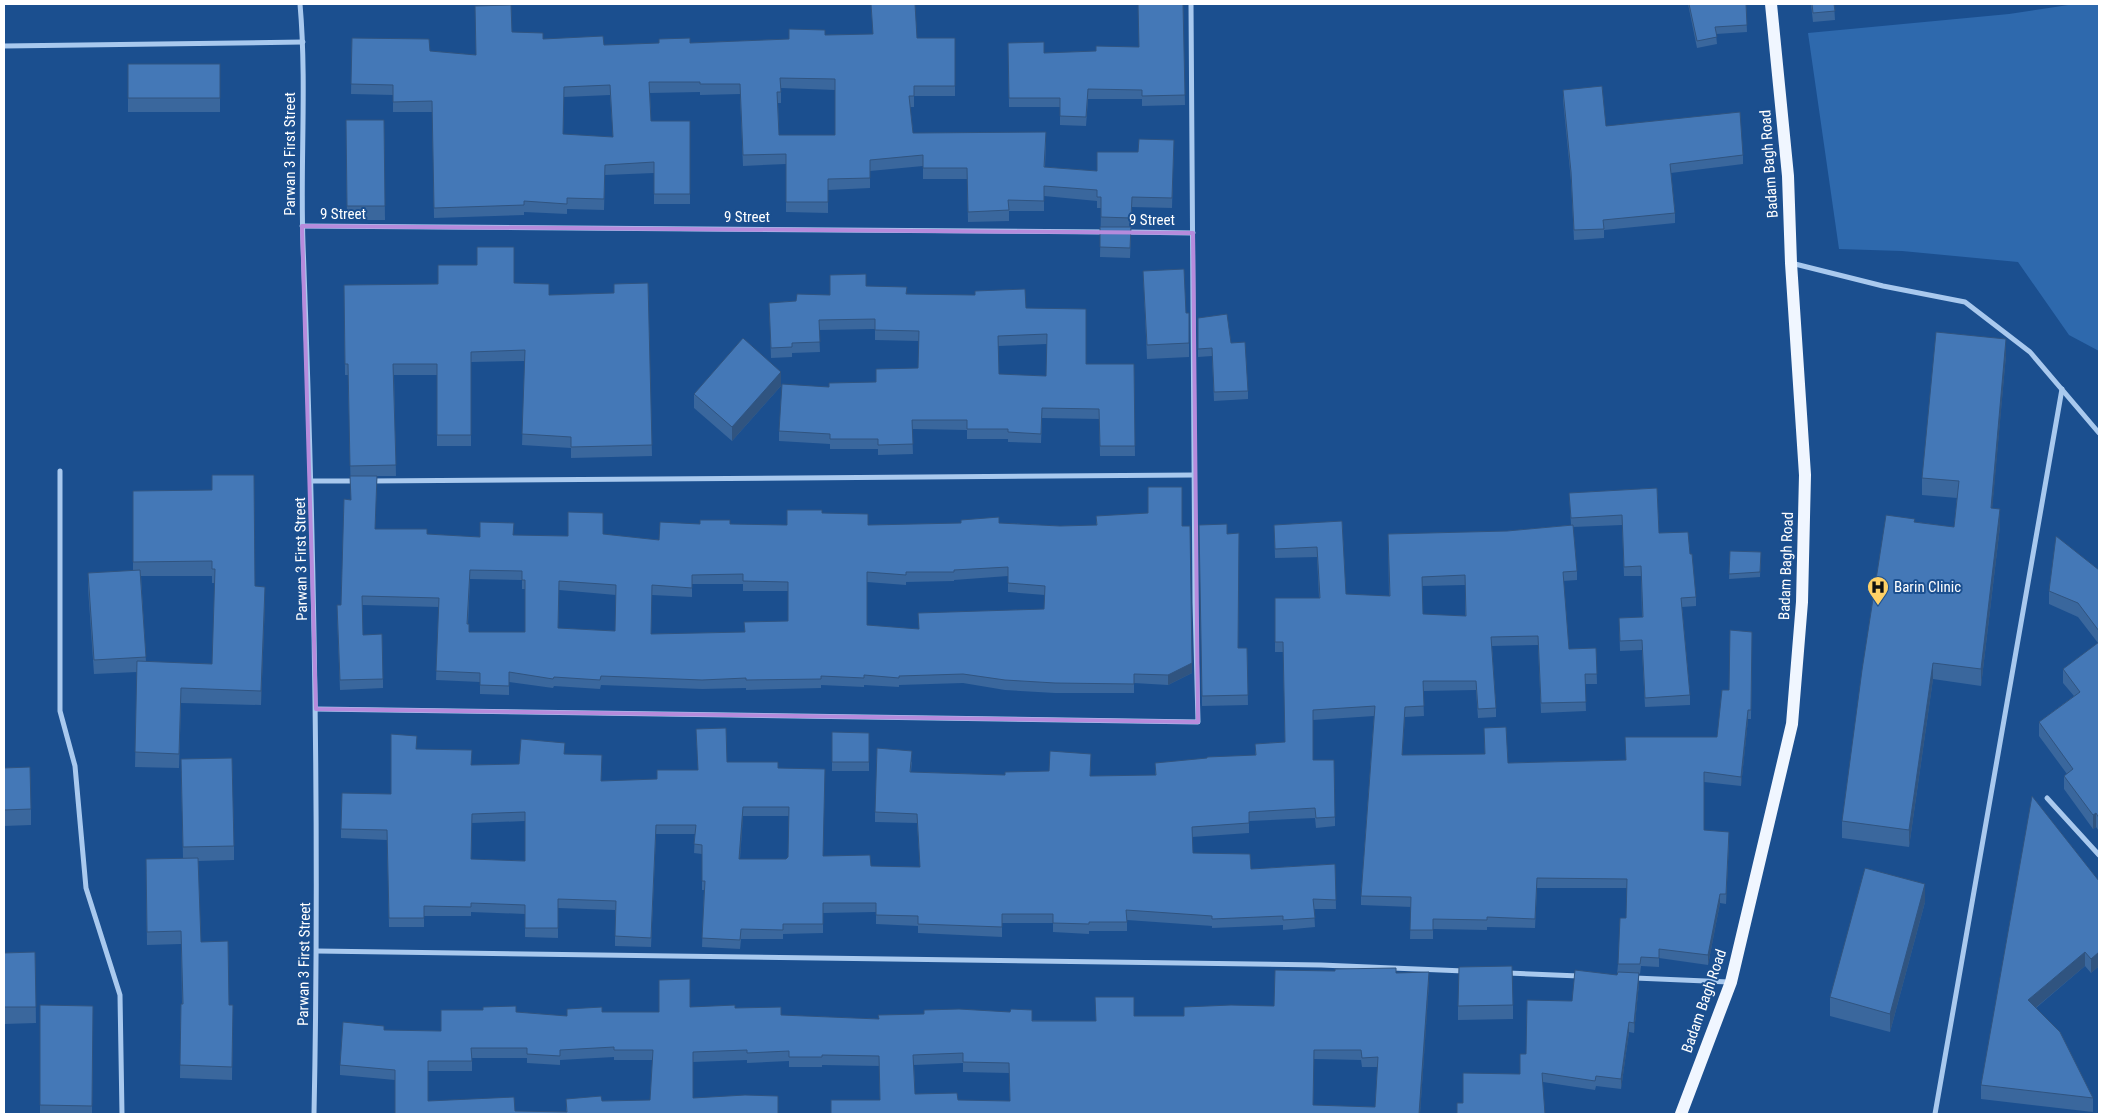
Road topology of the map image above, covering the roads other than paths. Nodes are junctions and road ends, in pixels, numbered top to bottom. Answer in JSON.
{"nodes":[{"id":1,"x":300,"y":4,"type":"edge"},
{"id":2,"x":1191,"y":4,"type":"edge"},
{"id":3,"x":1772,"y":4,"type":"edge"},
{"id":4,"x":303,"y":42,"type":"junction"},
{"id":5,"x":4,"y":46,"type":"edge"},
{"id":6,"x":302,"y":226,"type":"junction"},
{"id":7,"x":1193,"y":233,"type":"junction"},
{"id":8,"x":1791,"y":263,"type":"junction"},
{"id":9,"x":2062,"y":390,"type":"junction"},
{"id":10,"x":2099,"y":433,"type":"edge"},
{"id":11,"x":60,"y":471,"type":"dead end"},
{"id":12,"x":1194,"y":475,"type":"junction"},
{"id":13,"x":312,"y":481,"type":"junction"},
{"id":14,"x":316,"y":709,"type":"junction"},
{"id":15,"x":2047,"y":798,"type":"dead end"},
{"id":16,"x":2099,"y":855,"type":"edge"},
{"id":17,"x":317,"y":951,"type":"junction"},
{"id":18,"x":1467,"y":972,"type":"edge"},
{"id":19,"x":1506,"y":973,"type":"edge"},
{"id":20,"x":1584,"y":976,"type":"edge"},
{"id":21,"x":1633,"y":978,"type":"edge"},
{"id":22,"x":1731,"y":982,"type":"junction"},
{"id":23,"x":122,"y":1114,"type":"edge"},
{"id":24,"x":314,"y":1114,"type":"edge"},
{"id":25,"x":1681,"y":1114,"type":"edge"},
{"id":26,"x":1935,"y":1114,"type":"edge"},
{"id":27,"x":1939,"y":1114,"type":"edge"}],
"edges":[{"from":1,"to":4,"type":"street","name":"Parwan 3 First Street"},
{"from":2,"to":7,"type":"street"},
{"from":3,"to":8,"type":"main road","name":"Badam Bagh Road"},
{"from":4,"to":5,"type":"street"},
{"from":4,"to":6,"type":"street","name":"Parwan 3 First Street"},
{"from":6,"to":7,"type":"street","name":"9 Street"},
{"from":6,"to":13,"type":"street","name":"Parwan 3 First Street"},
{"from":7,"to":12,"type":"street"},
{"from":8,"to":9,"type":"street"},
{"from":8,"to":22,"type":"main road","name":"Badam Bagh Road"},
{"from":9,"to":10,"type":"street"},
{"from":9,"to":26,"type":"street"},
{"from":11,"to":23,"type":"street"},
{"from":12,"to":13,"type":"street"},
{"from":12,"to":14,"type":"street"},
{"from":13,"to":14,"type":"street","name":"Parwan 3 First Street"},
{"from":14,"to":17,"type":"street","name":"Parwan 3 First Street"},
{"from":15,"to":16,"type":"street"},
{"from":17,"to":18,"type":"street"},
{"from":17,"to":24,"type":"street","name":"Parwan 3 First Street"},
{"from":19,"to":20,"type":"street"},
{"from":21,"to":22,"type":"street"},
{"from":22,"to":25,"type":"main road","name":"Badam Bagh Road"},
{"from":26,"to":27,"type":"street"}]}
